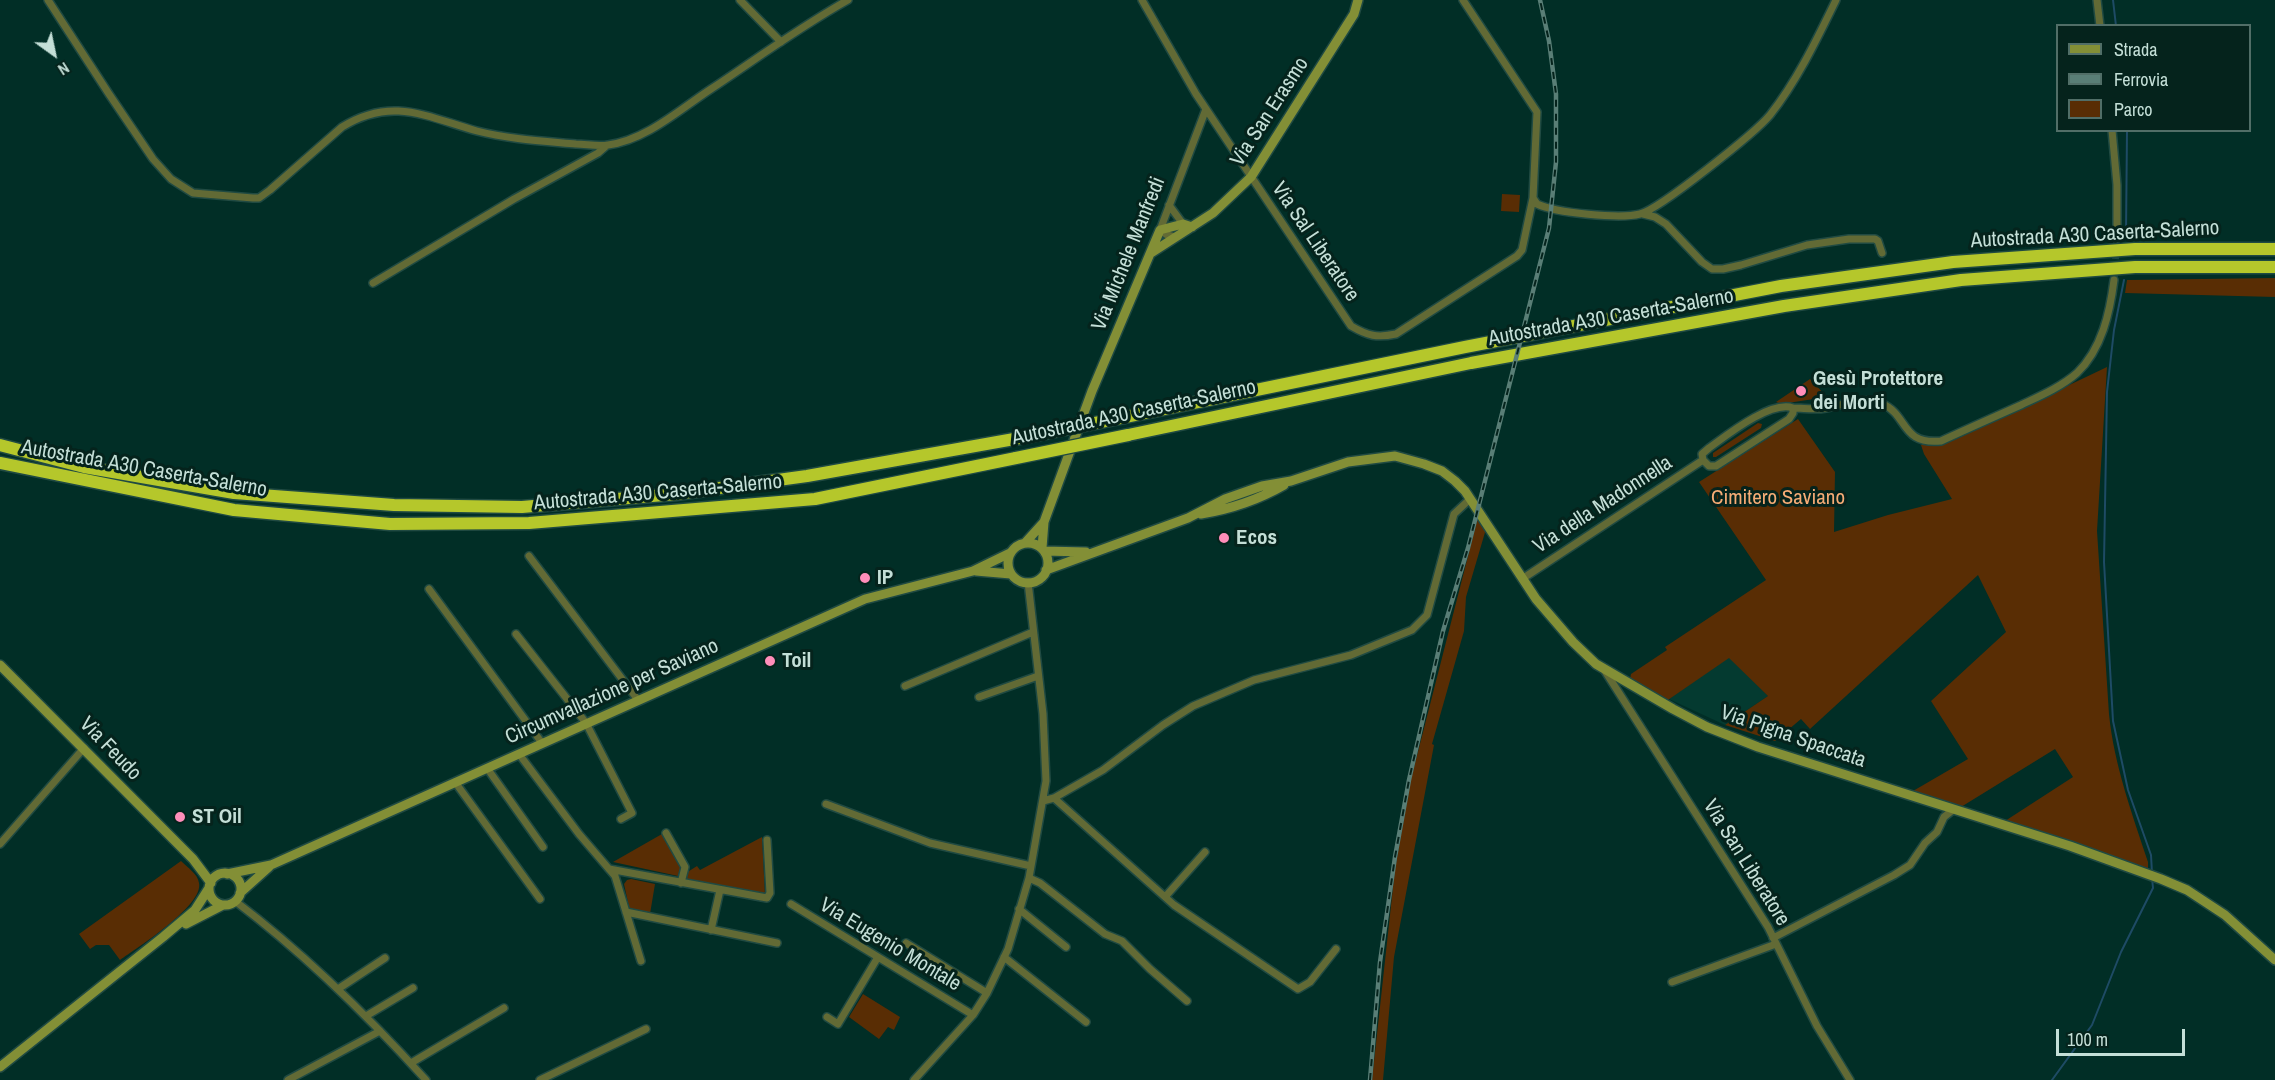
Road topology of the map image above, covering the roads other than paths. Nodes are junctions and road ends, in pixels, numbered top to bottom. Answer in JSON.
{"nodes":[{"id":1,"x":48,"y":0,"type":"edge"},
{"id":2,"x":740,"y":0,"type":"edge"},
{"id":3,"x":831,"y":0,"type":"edge"},
{"id":4,"x":848,"y":0,"type":"edge"},
{"id":5,"x":1142,"y":0,"type":"edge"},
{"id":6,"x":1358,"y":0,"type":"edge"},
{"id":7,"x":1463,"y":0,"type":"edge"},
{"id":8,"x":1836,"y":0,"type":"edge"},
{"id":9,"x":2097,"y":0,"type":"edge"},
{"id":10,"x":837,"y":6,"type":"junction"},
{"id":11,"x":2100,"y":24,"type":"edge"},
{"id":12,"x":781,"y":42,"type":"junction"},
{"id":13,"x":1206,"y":109,"type":"junction"},
{"id":14,"x":2112,"y":132,"type":"edge"},
{"id":15,"x":606,"y":146,"type":"junction"},
{"id":16,"x":1251,"y":177,"type":"junction"},
{"id":17,"x":1533,"y":198,"type":"junction"},
{"id":18,"x":1169,"y":205,"type":"junction"},
{"id":19,"x":1642,"y":214,"type":"junction"},
{"id":20,"x":1188,"y":226,"type":"junction"},
{"id":21,"x":1160,"y":230,"type":"junction"},
{"id":22,"x":2117,"y":236,"type":"tunnel mouth"},
{"id":23,"x":1175,"y":237,"type":"junction"},
{"id":24,"x":2275,"y":249,"type":"edge"},
{"id":25,"x":1882,"y":253,"type":"dead end"},
{"id":26,"x":1151,"y":254,"type":"junction"},
{"id":27,"x":2275,"y":267,"type":"edge"},
{"id":28,"x":2114,"y":280,"type":"tunnel mouth"},
{"id":29,"x":373,"y":283,"type":"dead end"},
{"id":30,"x":1793,"y":408,"type":"junction"},
{"id":31,"x":0,"y":445,"type":"edge"},
{"id":32,"x":1703,"y":460,"type":"junction"},
{"id":33,"x":0,"y":463,"type":"edge"},
{"id":34,"x":1467,"y":495,"type":"junction"},
{"id":35,"x":1044,"y":522,"type":"junction"},
{"id":36,"x":1025,"y":543,"type":"junction"},
{"id":37,"x":1043,"y":550,"type":"junction"},
{"id":38,"x":1095,"y":551,"type":"junction"},
{"id":39,"x":1010,"y":553,"type":"junction"},
{"id":40,"x":529,"y":555,"type":"dead end"},
{"id":41,"x":1046,"y":570,"type":"junction"},
{"id":42,"x":973,"y":571,"type":"junction"},
{"id":43,"x":1011,"y":574,"type":"junction"},
{"id":44,"x":1522,"y":579,"type":"junction"},
{"id":45,"x":1028,"y":582,"type":"junction"},
{"id":46,"x":429,"y":589,"type":"dead end"},
{"id":47,"x":1033,"y":632,"type":"junction"},
{"id":48,"x":516,"y":634,"type":"dead end"},
{"id":49,"x":0,"y":665,"type":"edge"},
{"id":50,"x":1604,"y":669,"type":"junction"},
{"id":51,"x":1038,"y":676,"type":"junction"},
{"id":52,"x":905,"y":686,"type":"dead end"},
{"id":53,"x":979,"y":697,"type":"dead end"},
{"id":54,"x":638,"y":700,"type":"junction"},
{"id":55,"x":586,"y":723,"type":"junction"},
{"id":56,"x":542,"y":743,"type":"junction"},
{"id":57,"x":84,"y":748,"type":"junction"},
{"id":58,"x":519,"y":754,"type":"junction"},
{"id":59,"x":487,"y":768,"type":"junction"},
{"id":60,"x":455,"y":782,"type":"junction"},
{"id":61,"x":1054,"y":798,"type":"junction"},
{"id":62,"x":1043,"y":801,"type":"junction"},
{"id":63,"x":825,"y":804,"type":"dead end"},
{"id":64,"x":1954,"y":809,"type":"junction"},
{"id":65,"x":621,"y":819,"type":"dead end"},
{"id":66,"x":666,"y":833,"type":"dead end"},
{"id":67,"x":767,"y":840,"type":"dead end"},
{"id":68,"x":0,"y":844,"type":"edge"},
{"id":69,"x":543,"y":847,"type":"dead end"},
{"id":70,"x":1205,"y":852,"type":"dead end"},
{"id":71,"x":192,"y":859,"type":"junction"},
{"id":72,"x":271,"y":865,"type":"junction"},
{"id":73,"x":1031,"y":866,"type":"junction"},
{"id":74,"x":609,"y":869,"type":"junction"},
{"id":75,"x":223,"y":874,"type":"junction"},
{"id":76,"x":1029,"y":878,"type":"junction"},
{"id":77,"x":681,"y":883,"type":"junction"},
{"id":78,"x":210,"y":885,"type":"junction"},
{"id":79,"x":720,"y":890,"type":"junction"},
{"id":80,"x":238,"y":897,"type":"junction"},
{"id":81,"x":1165,"y":897,"type":"junction"},
{"id":82,"x":540,"y":899,"type":"dead end"},
{"id":83,"x":791,"y":904,"type":"dead end"},
{"id":84,"x":223,"y":905,"type":"junction"},
{"id":85,"x":1019,"y":909,"type":"junction"},
{"id":86,"x":626,"y":912,"type":"junction"},
{"id":87,"x":711,"y":930,"type":"junction"},
{"id":88,"x":163,"y":938,"type":"junction"},
{"id":89,"x":1775,"y":941,"type":"junction"},
{"id":90,"x":777,"y":943,"type":"dead end"},
{"id":91,"x":906,"y":943,"type":"dead end"},
{"id":92,"x":1066,"y":947,"type":"dead end"},
{"id":93,"x":1336,"y":949,"type":"dead end"},
{"id":94,"x":878,"y":957,"type":"junction"},
{"id":95,"x":1004,"y":957,"type":"junction"},
{"id":96,"x":385,"y":958,"type":"dead end"},
{"id":97,"x":2275,"y":960,"type":"edge"},
{"id":98,"x":641,"y":961,"type":"dead end"},
{"id":99,"x":1672,"y":982,"type":"dead end"},
{"id":100,"x":413,"y":988,"type":"dead end"},
{"id":101,"x":338,"y":989,"type":"junction"},
{"id":102,"x":987,"y":993,"type":"junction"},
{"id":103,"x":1187,"y":1000,"type":"dead end"},
{"id":104,"x":504,"y":1008,"type":"dead end"},
{"id":105,"x":973,"y":1015,"type":"junction"},
{"id":106,"x":366,"y":1016,"type":"junction"},
{"id":107,"x":827,"y":1017,"type":"dead end"},
{"id":108,"x":1086,"y":1022,"type":"dead end"},
{"id":109,"x":646,"y":1029,"type":"dead end"},
{"id":110,"x":380,"y":1031,"type":"junction"},
{"id":111,"x":411,"y":1063,"type":"junction"},
{"id":112,"x":0,"y":1067,"type":"edge"},
{"id":113,"x":288,"y":1080,"type":"edge"},
{"id":114,"x":426,"y":1080,"type":"edge"},
{"id":115,"x":540,"y":1080,"type":"edge"},
{"id":116,"x":914,"y":1080,"type":"edge"},
{"id":117,"x":1850,"y":1080,"type":"edge"}],
"edges":[{"from":1,"to":15,"type":"street"},
{"from":2,"to":12,"type":"street"},
{"from":3,"to":10,"type":"street"},
{"from":4,"to":10,"type":"street"},
{"from":5,"to":13,"type":"street","name":"Via Sal Liberatore"},
{"from":6,"to":16,"type":"main road","name":"Via San Erasmo"},
{"from":7,"to":17,"type":"street"},
{"from":8,"to":19,"type":"street"},
{"from":9,"to":11,"type":"street"},
{"from":10,"to":12,"type":"street"},
{"from":12,"to":15,"type":"street"},
{"from":13,"to":16,"type":"street","name":"Via Sal Liberatore"},
{"from":13,"to":18,"type":"street","name":"Via Michele Manfredi"},
{"from":14,"to":22,"type":"street"},
{"from":15,"to":29,"type":"street"},
{"from":16,"to":17,"type":"street","name":"Via Sal Liberatore"},
{"from":16,"to":20,"type":"main road","name":"Via San Erasmo"},
{"from":17,"to":19,"type":"street"},
{"from":18,"to":20,"type":"street"},
{"from":18,"to":21,"type":"street","name":"Via Michele Manfredi"},
{"from":19,"to":25,"type":"street"},
{"from":20,"to":21,"type":"main road","name":"Via San Erasmo"},
{"from":20,"to":23,"type":"main road","name":"Via San Erasmo"},
{"from":21,"to":23,"type":"street"},
{"from":21,"to":26,"type":"main road","name":"Via Michele Manfredi"},
{"from":23,"to":26,"type":"main road","name":"Via San Erasmo"},
{"from":24,"to":31,"type":"highway","name":"Autostrada A30 Caserta-Salerno","bridge":true},
{"from":26,"to":35,"type":"main road","name":"Via Michele Manfredi"},
{"from":27,"to":33,"type":"highway","name":"Autostrada A30 Caserta-Salerno","bridge":true},
{"from":28,"to":30,"type":"street","name":"Via della Madonnella"},
{"from":30,"to":32,"type":"street","name":"Via della Madonnella"},
{"from":30,"to":32,"type":"street","name":"Via della Madonnella"},
{"from":32,"to":44,"type":"street","name":"Via della Madonnella"},
{"from":34,"to":38,"type":"main road","name":"Via Pigna Spaccata"},
{"from":34,"to":44,"type":"main road","name":"Via Pigna Spaccata"},
{"from":34,"to":61,"type":"street"},
{"from":35,"to":36,"type":"main road"},
{"from":35,"to":37,"type":"main road"},
{"from":36,"to":37,"type":"main road"},
{"from":36,"to":39,"type":"main road"},
{"from":37,"to":38,"type":"main road"},
{"from":37,"to":41,"type":"main road"},
{"from":38,"to":41,"type":"main road","name":"Via Pigna Spaccata"},
{"from":39,"to":42,"type":"main road","name":"Circumvallazione per Saviano"},
{"from":39,"to":43,"type":"main road"},
{"from":40,"to":54,"type":"street"},
{"from":41,"to":45,"type":"main road"},
{"from":42,"to":43,"type":"main road","name":"Circumvallazione per Saviano"},
{"from":42,"to":54,"type":"main road","name":"Circumvallazione per Saviano"},
{"from":43,"to":45,"type":"main road"},
{"from":44,"to":50,"type":"main road","name":"Via Pigna Spaccata"},
{"from":45,"to":47,"type":"street"},
{"from":46,"to":56,"type":"street"},
{"from":47,"to":51,"type":"street"},
{"from":47,"to":52,"type":"street"},
{"from":48,"to":55,"type":"street"},
{"from":49,"to":57,"type":"main road","name":"Via Feudo"},
{"from":50,"to":64,"type":"main road","name":"Via Pigna Spaccata"},
{"from":50,"to":89,"type":"street","name":"Via San Liberatore"},
{"from":51,"to":53,"type":"street"},
{"from":51,"to":62,"type":"street"},
{"from":54,"to":55,"type":"main road","name":"Circumvallazione per Saviano"},
{"from":55,"to":56,"type":"main road","name":"Circumvallazione per Saviano"},
{"from":55,"to":65,"type":"street"},
{"from":56,"to":58,"type":"main road","name":"Circumvallazione per Saviano"},
{"from":57,"to":68,"type":"street"},
{"from":57,"to":71,"type":"main road","name":"Via Feudo"},
{"from":58,"to":59,"type":"main road","name":"Circumvallazione per Saviano"},
{"from":58,"to":74,"type":"street"},
{"from":59,"to":60,"type":"main road","name":"Circumvallazione per Saviano"},
{"from":59,"to":69,"type":"street"},
{"from":60,"to":72,"type":"main road","name":"Circumvallazione per Saviano"},
{"from":60,"to":82,"type":"street"},
{"from":61,"to":62,"type":"street"},
{"from":61,"to":81,"type":"street"},
{"from":62,"to":73,"type":"street"},
{"from":63,"to":73,"type":"street"},
{"from":64,"to":89,"type":"street"},
{"from":64,"to":97,"type":"main road","name":"Via Pigna Spaccata"},
{"from":66,"to":77,"type":"street"},
{"from":67,"to":79,"type":"street"},
{"from":70,"to":81,"type":"street"},
{"from":71,"to":75,"type":"main road","name":"Via Feudo"},
{"from":71,"to":78,"type":"main road","name":"Via Feudo"},
{"from":72,"to":75,"type":"main road","name":"Circumvallazione per Saviano"},
{"from":72,"to":80,"type":"main road","name":"Circumvallazione per Saviano"},
{"from":73,"to":76,"type":"street"},
{"from":74,"to":77,"type":"street"},
{"from":74,"to":86,"type":"street"},
{"from":75,"to":78,"type":"main road"},
{"from":75,"to":80,"type":"main road"},
{"from":76,"to":85,"type":"street"},
{"from":76,"to":103,"type":"street"},
{"from":77,"to":79,"type":"street"},
{"from":78,"to":84,"type":"main road"},
{"from":78,"to":88,"type":"main road"},
{"from":79,"to":87,"type":"street"},
{"from":80,"to":84,"type":"main road"},
{"from":80,"to":101,"type":"street"},
{"from":81,"to":93,"type":"street"},
{"from":83,"to":94,"type":"street","name":"Via Eugenio Montale"},
{"from":84,"to":88,"type":"main road"},
{"from":85,"to":92,"type":"street"},
{"from":85,"to":95,"type":"street"},
{"from":86,"to":87,"type":"street"},
{"from":86,"to":98,"type":"street"},
{"from":87,"to":90,"type":"street"},
{"from":88,"to":112,"type":"main road"},
{"from":89,"to":99,"type":"street"},
{"from":89,"to":117,"type":"street","name":"Via San Liberatore"},
{"from":91,"to":102,"type":"street"},
{"from":94,"to":105,"type":"street","name":"Via Eugenio Montale"},
{"from":94,"to":107,"type":"street"},
{"from":95,"to":102,"type":"street"},
{"from":95,"to":108,"type":"street"},
{"from":96,"to":101,"type":"street"},
{"from":100,"to":106,"type":"street"},
{"from":101,"to":106,"type":"street"},
{"from":102,"to":105,"type":"street"},
{"from":104,"to":111,"type":"street"},
{"from":105,"to":116,"type":"street"},
{"from":106,"to":110,"type":"street"},
{"from":109,"to":115,"type":"street"},
{"from":110,"to":111,"type":"street"},
{"from":110,"to":113,"type":"street"},
{"from":111,"to":114,"type":"street"}]}
